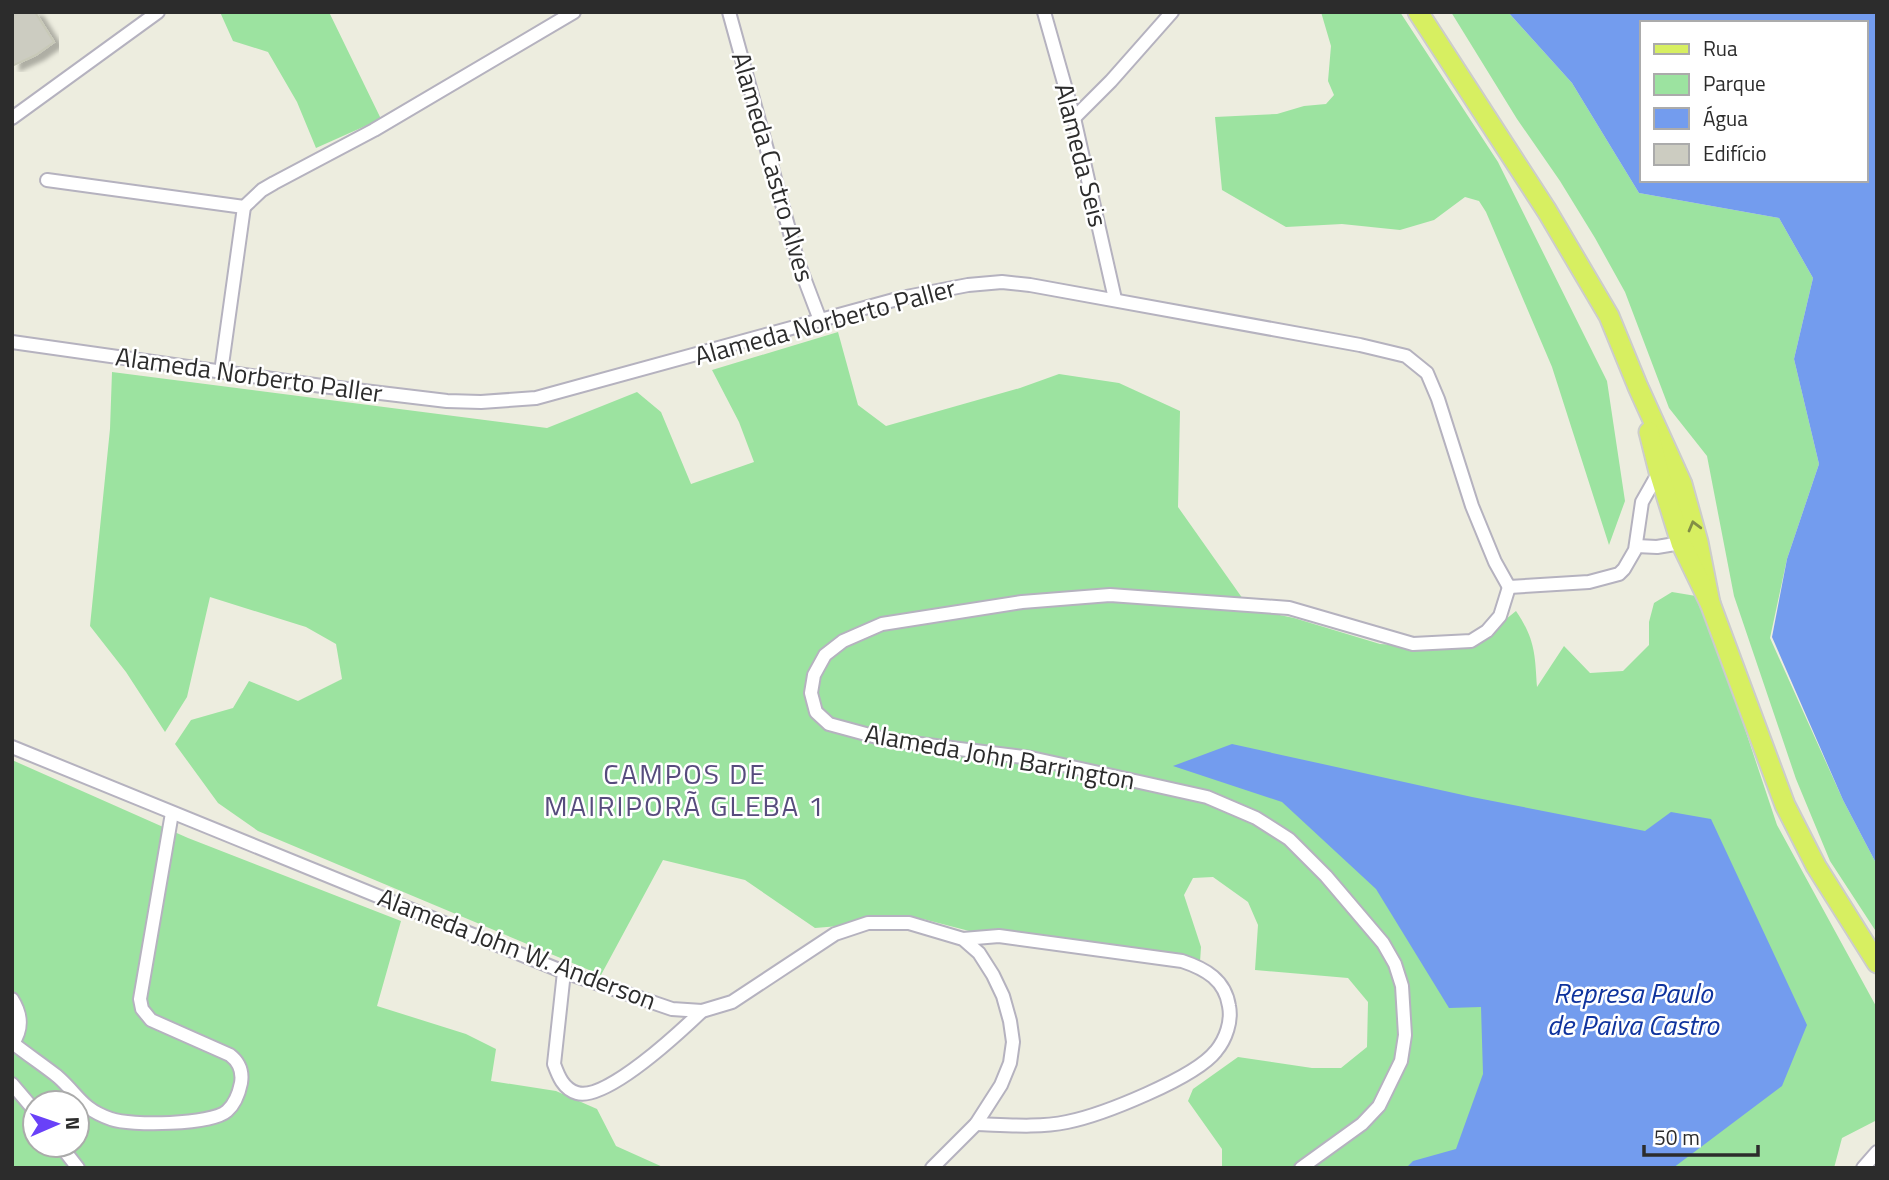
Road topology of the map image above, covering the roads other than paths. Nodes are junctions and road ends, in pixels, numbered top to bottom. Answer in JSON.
{"nodes":[{"id":1,"x":158,"y":12,"type":"edge"},
{"id":2,"x":574,"y":12,"type":"edge"},
{"id":3,"x":729,"y":12,"type":"edge"},
{"id":4,"x":1044,"y":12,"type":"edge"},
{"id":5,"x":1172,"y":12,"type":"edge"},
{"id":6,"x":1418,"y":12,"type":"edge"},
{"id":7,"x":12,"y":118,"type":"edge"},
{"id":8,"x":1074,"y":118,"type":"junction"},
{"id":9,"x":47,"y":180,"type":"dead end"},
{"id":10,"x":244,"y":207,"type":"junction"},
{"id":11,"x":1115,"y":299,"type":"junction"},
{"id":12,"x":820,"y":320,"type":"junction"},
{"id":13,"x":12,"y":342,"type":"edge"},
{"id":14,"x":221,"y":372,"type":"junction"},
{"id":15,"x":1638,"y":387,"type":"junction"},
{"id":16,"x":1659,"y":472,"type":"junction"},
{"id":17,"x":1681,"y":543,"type":"junction"},
{"id":18,"x":1636,"y":546,"type":"junction"},
{"id":19,"x":1509,"y":587,"type":"junction"},
{"id":20,"x":1710,"y":603,"type":"junction"},
{"id":21,"x":12,"y":747,"type":"edge"},
{"id":22,"x":172,"y":813,"type":"junction"},
{"id":23,"x":1859,"y":936,"type":"junction"},
{"id":24,"x":963,"y":939,"type":"junction"},
{"id":25,"x":1877,"y":963,"type":"edge"},
{"id":26,"x":1877,"y":971,"type":"edge"},
{"id":27,"x":564,"y":972,"type":"junction"},
{"id":28,"x":12,"y":999,"type":"edge"},
{"id":29,"x":702,"y":1011,"type":"junction"},
{"id":30,"x":13,"y":1045,"type":"edge"},
{"id":31,"x":976,"y":1124,"type":"junction"},
{"id":32,"x":1877,"y":1152,"type":"edge"},
{"id":33,"x":932,"y":1168,"type":"edge"},
{"id":34,"x":1301,"y":1168,"type":"edge"},
{"id":35,"x":1863,"y":1168,"type":"edge"}],
"edges":[{"from":1,"to":7,"type":"street"},
{"from":2,"to":10,"type":"street"},
{"from":3,"to":12,"type":"street","name":"Alameda Castro Alves"},
{"from":4,"to":8,"type":"street","name":"Alameda Seis"},
{"from":5,"to":8,"type":"street"},
{"from":6,"to":15,"type":"main road"},
{"from":8,"to":11,"type":"street","name":"Alameda Seis"},
{"from":9,"to":10,"type":"street"},
{"from":10,"to":14,"type":"street"},
{"from":11,"to":12,"type":"street","name":"Alameda Norberto Paller"},
{"from":11,"to":19,"type":"street","name":"Alameda Norberto Paller"},
{"from":12,"to":14,"type":"street","name":"Alameda Norberto Paller"},
{"from":13,"to":14,"type":"street","name":"Alameda Norberto Paller"},
{"from":15,"to":16,"type":"main road"},
{"from":20,"to":15,"type":"main road","one_way":true},
{"from":16,"to":17,"type":"main road"},
{"from":16,"to":18,"type":"street"},
{"from":17,"to":18,"type":"street"},
{"from":17,"to":20,"type":"main road"},
{"from":18,"to":19,"type":"street"},
{"from":19,"to":34,"type":"street","name":"Alameda John Barrington"},
{"from":20,"to":23,"type":"main road"},
{"from":21,"to":22,"type":"street","name":"Alameda John W. Anderson"},
{"from":22,"to":27,"type":"street","name":"Alameda John W. Anderson"},
{"from":22,"to":30,"type":"street"},
{"from":23,"to":25,"type":"main road"},
{"from":23,"to":26,"type":"main road"},
{"from":24,"to":29,"type":"street","name":"Alameda John W. Anderson"},
{"from":24,"to":31,"type":"street"},
{"from":24,"to":31,"type":"street"},
{"from":27,"to":29,"type":"street","name":"Alameda John W. Anderson"},
{"from":27,"to":29,"type":"street"},
{"from":28,"to":30,"type":"street"},
{"from":31,"to":33,"type":"street"},
{"from":32,"to":35,"type":"street"}]}
